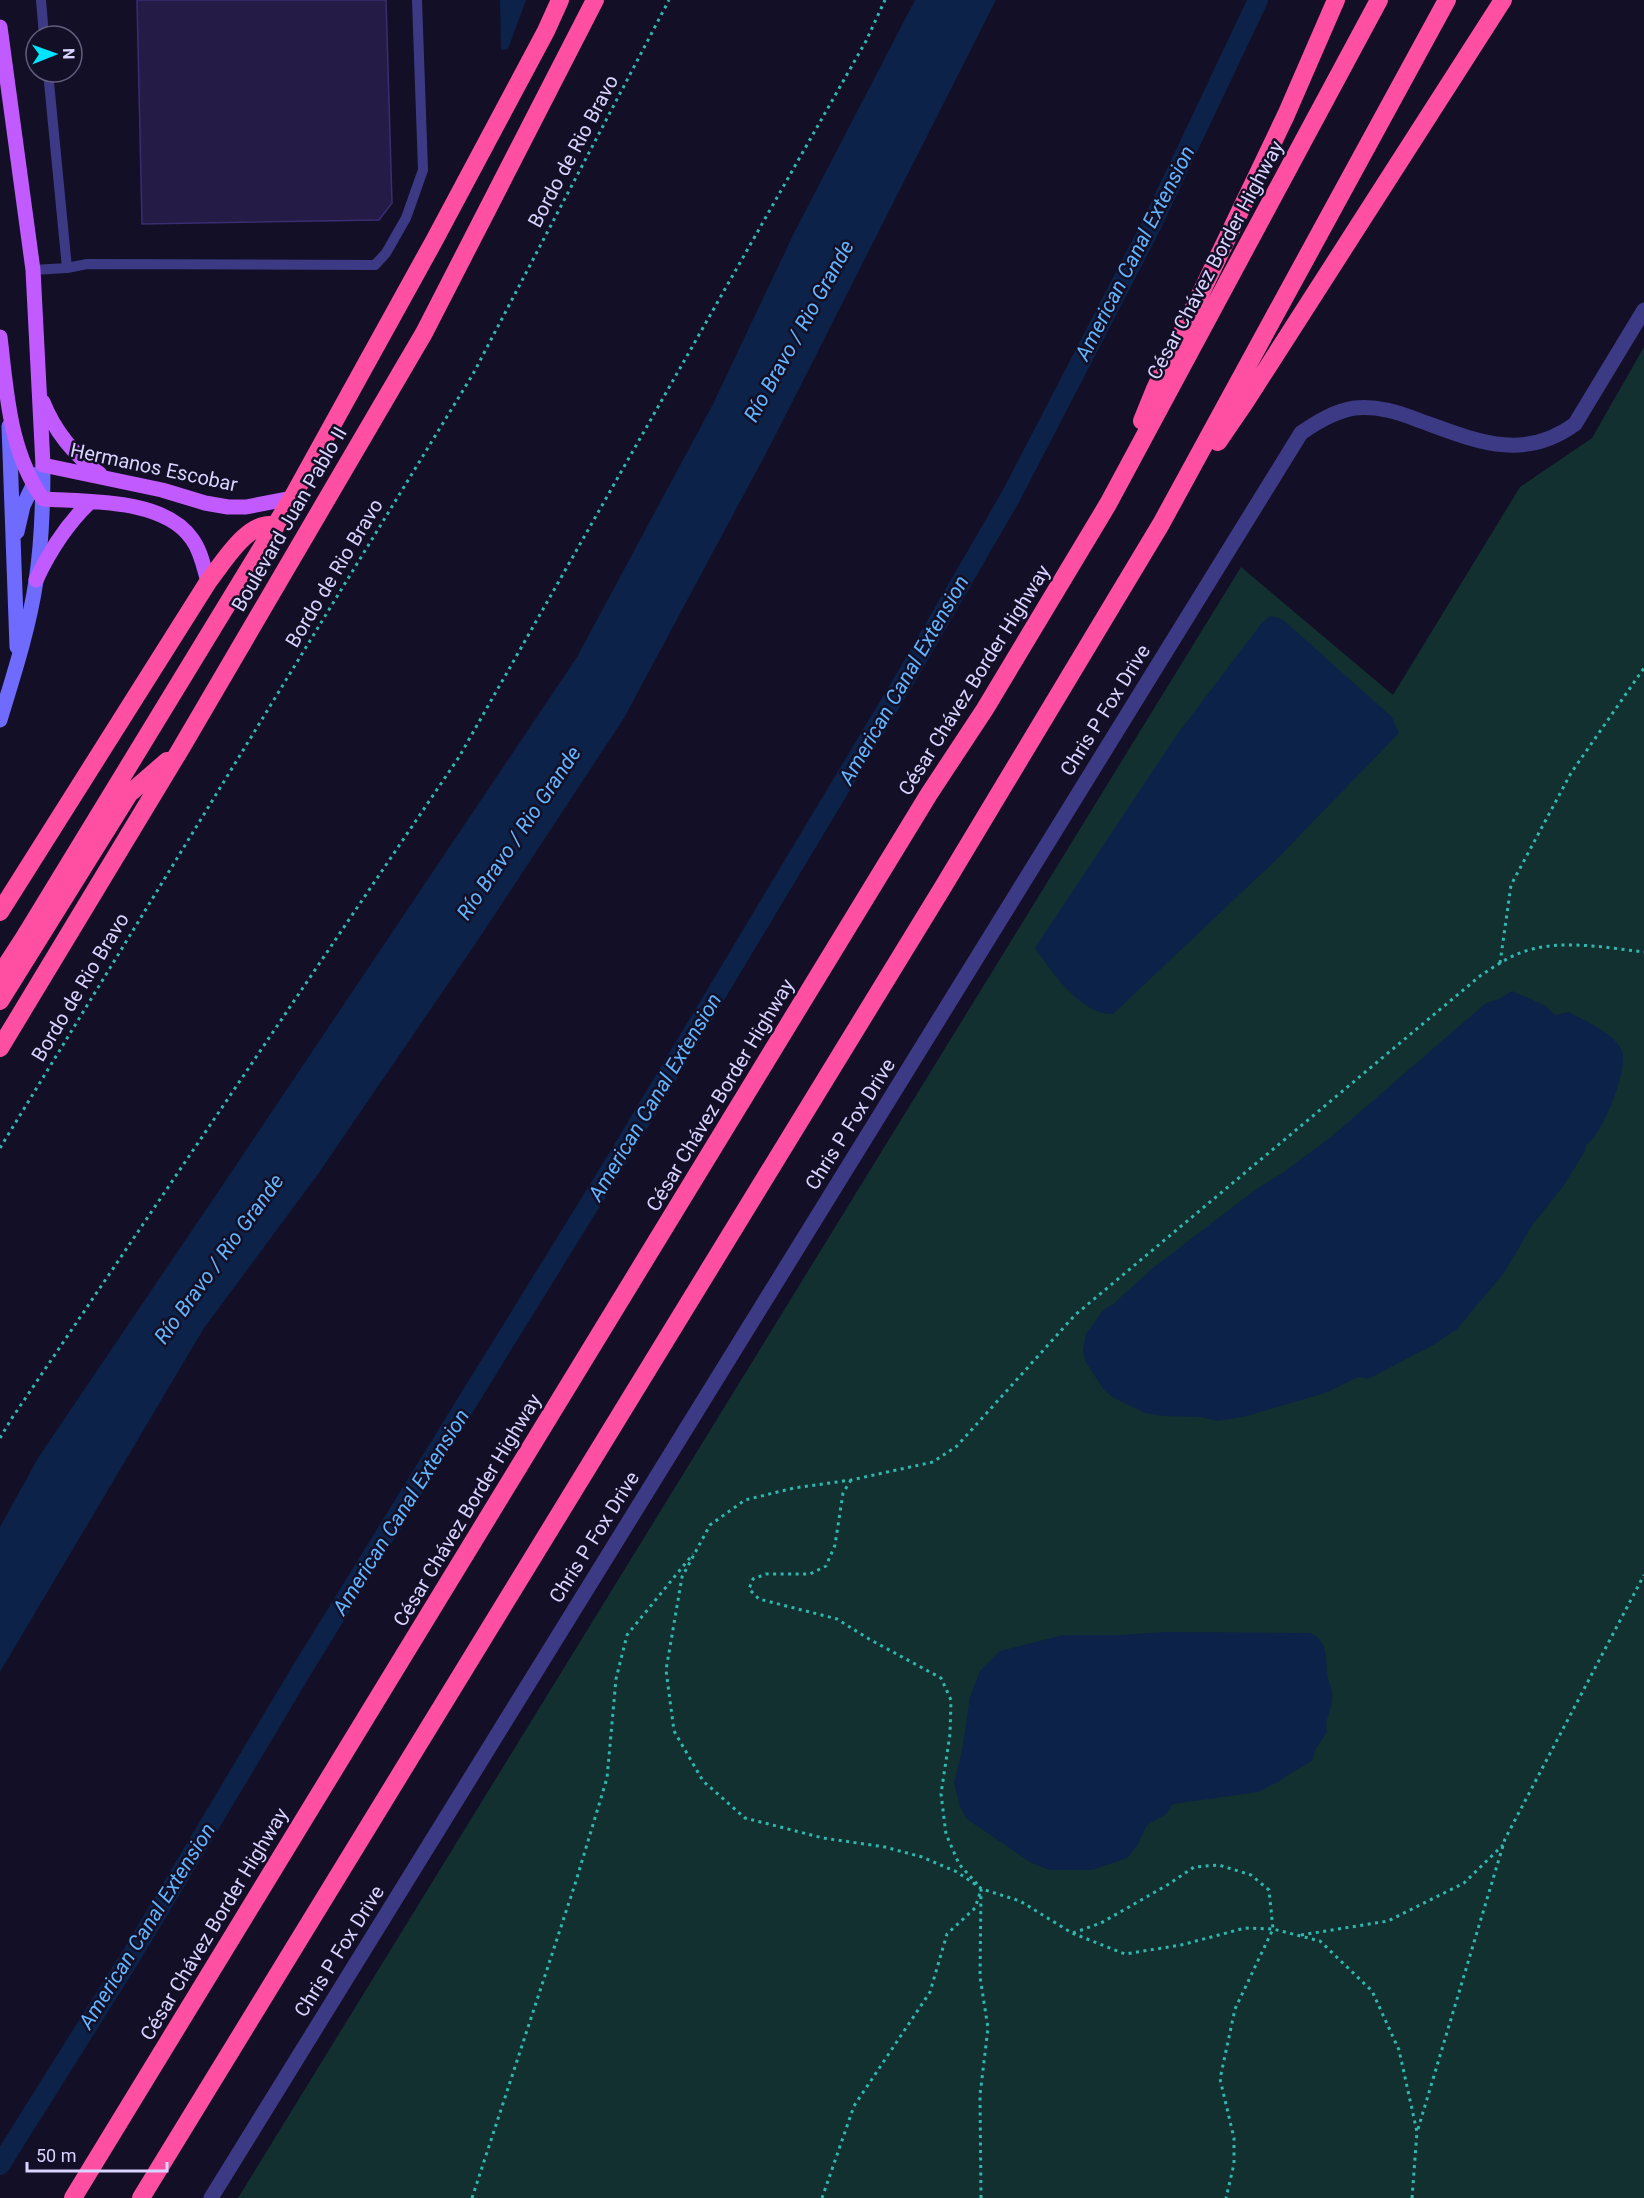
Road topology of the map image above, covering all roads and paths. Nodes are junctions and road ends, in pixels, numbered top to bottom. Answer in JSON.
{"nodes":[{"id":1,"x":41,"y":0,"type":"edge"},
{"id":2,"x":417,"y":0,"type":"edge"},
{"id":3,"x":560,"y":0,"type":"edge"},
{"id":4,"x":595,"y":0,"type":"edge"},
{"id":5,"x":669,"y":0,"type":"edge"},
{"id":6,"x":885,"y":0,"type":"edge"},
{"id":7,"x":1336,"y":0,"type":"edge"},
{"id":8,"x":1379,"y":0,"type":"edge"},
{"id":9,"x":1447,"y":0,"type":"edge"},
{"id":10,"x":1503,"y":0,"type":"edge"},
{"id":11,"x":43,"y":24,"type":"edge"},
{"id":12,"x":0,"y":27,"type":"edge"},
{"id":13,"x":49,"y":84,"type":"edge"},
{"id":14,"x":67,"y":268,"type":"junction"},
{"id":15,"x":33,"y":270,"type":"junction"},
{"id":16,"x":1644,"y":310,"type":"edge"},
{"id":17,"x":0,"y":337,"type":"edge"},
{"id":18,"x":38,"y":391,"type":"junction"},
{"id":19,"x":9,"y":415,"type":"junction"},
{"id":20,"x":43,"y":465,"type":"junction"},
{"id":21,"x":104,"y":478,"type":"junction"},
{"id":22,"x":32,"y":484,"type":"junction"},
{"id":23,"x":292,"y":498,"type":"junction"},
{"id":24,"x":43,"y":499,"type":"junction"},
{"id":25,"x":90,"y":502,"type":"junction"},
{"id":26,"x":1108,"y":504,"type":"junction"},
{"id":27,"x":1161,"y":524,"type":"junction"},
{"id":28,"x":276,"y":526,"type":"junction"},
{"id":29,"x":14,"y":552,"type":"junction"},
{"id":30,"x":36,"y":580,"type":"junction"},
{"id":31,"x":208,"y":582,"type":"junction"},
{"id":32,"x":18,"y":656,"type":"junction"},
{"id":33,"x":1644,"y":668,"type":"edge"},
{"id":34,"x":0,"y":720,"type":"edge"},
{"id":35,"x":180,"y":750,"type":"junction"},
{"id":36,"x":0,"y":912,"type":"edge"},
{"id":37,"x":1644,"y":952,"type":"edge"},
{"id":38,"x":0,"y":955,"type":"edge"},
{"id":39,"x":27,"y":957,"type":"junction"},
{"id":40,"x":1500,"y":963,"type":"junction"},
{"id":41,"x":0,"y":975,"type":"edge"},
{"id":42,"x":0,"y":1000,"type":"edge"},
{"id":43,"x":0,"y":1048,"type":"edge"},
{"id":44,"x":0,"y":1148,"type":"edge"},
{"id":45,"x":0,"y":1438,"type":"edge"},
{"id":46,"x":850,"y":1479,"type":"junction"},
{"id":47,"x":697,"y":1548,"type":"junction"},
{"id":48,"x":1644,"y":1575,"type":"edge"},
{"id":49,"x":1503,"y":1845,"type":"junction"},
{"id":50,"x":982,"y":1889,"type":"junction"},
{"id":51,"x":1273,"y":1929,"type":"junction"},
{"id":52,"x":1072,"y":1933,"type":"junction"},
{"id":53,"x":1299,"y":1935,"type":"junction"},
{"id":54,"x":1417,"y":2132,"type":"junction"},
{"id":55,"x":73,"y":2198,"type":"edge"},
{"id":56,"x":141,"y":2198,"type":"edge"},
{"id":57,"x":211,"y":2198,"type":"edge"},
{"id":58,"x":472,"y":2198,"type":"edge"},
{"id":59,"x":822,"y":2198,"type":"edge"},
{"id":60,"x":981,"y":2198,"type":"edge"},
{"id":61,"x":1226,"y":2198,"type":"edge"},
{"id":62,"x":1412,"y":2198,"type":"edge"}],
"edges":[{"from":1,"to":11,"type":"lane"},
{"from":2,"to":14,"type":"lane"},
{"from":3,"to":23,"type":"highway","name":"Boulevard Juan Pablo II"},
{"from":4,"to":35,"type":"highway","name":"Boulevard Juan Pablo II"},
{"from":5,"to":44,"type":"path","name":"Bordo de Rio Bravo"},
{"from":6,"to":45,"type":"path"},
{"from":7,"to":26,"type":"highway"},
{"from":8,"to":26,"type":"highway","name":"César Chávez Border Highway"},
{"from":9,"to":27,"type":"highway"},
{"from":10,"to":27,"type":"highway"},
{"from":12,"to":15,"type":"main road"},
{"from":13,"to":14,"type":"lane"},
{"from":14,"to":15,"type":"lane"},
{"from":15,"to":18,"type":"main road"},
{"from":16,"to":57,"type":"street","name":"Chris P Fox Drive"},
{"from":17,"to":19,"type":"main road"},
{"from":18,"to":20,"type":"main road"},
{"from":18,"to":21,"type":"main road"},
{"from":19,"to":22,"type":"main road"},
{"from":19,"to":29,"type":"street"},
{"from":20,"to":21,"type":"main road","name":"Hermanos Escobar"},
{"from":20,"to":22,"type":"street"},
{"from":20,"to":24,"type":"street"},
{"from":21,"to":23,"type":"main road","name":"Hermanos Escobar"},
{"from":22,"to":24,"type":"main road"},
{"from":22,"to":29,"type":"street"},
{"from":23,"to":28,"type":"highway","name":"Boulevard Juan Pablo II"},
{"from":24,"to":25,"type":"main road"},
{"from":24,"to":30,"type":"street"},
{"from":25,"to":30,"type":"main road"},
{"from":25,"to":31,"type":"main road"},
{"from":26,"to":55,"type":"highway","name":"César Chávez Border Highway"},
{"from":27,"to":56,"type":"highway"},
{"from":28,"to":31,"type":"highway"},
{"from":28,"to":41,"type":"highway","name":"Boulevard Juan Pablo II","bridge":true},
{"from":29,"to":32,"type":"street"},
{"from":30,"to":32,"type":"street"},
{"from":31,"to":36,"type":"highway"},
{"from":32,"to":34,"type":"street"},
{"from":33,"to":40,"type":"path"},
{"from":35,"to":39,"type":"highway"},
{"from":35,"to":43,"type":"highway","name":"Boulevard Juan Pablo II"},
{"from":37,"to":40,"type":"path"},
{"from":38,"to":39,"type":"highway"},
{"from":39,"to":42,"type":"highway"},
{"from":40,"to":46,"type":"path"},
{"from":46,"to":47,"type":"path"},
{"from":46,"to":50,"type":"path"},
{"from":47,"to":50,"type":"path"},
{"from":47,"to":58,"type":"path"},
{"from":48,"to":49,"type":"path"},
{"from":49,"to":53,"type":"path"},
{"from":49,"to":54,"type":"path"},
{"from":50,"to":52,"type":"path"},
{"from":50,"to":59,"type":"path"},
{"from":50,"to":60,"type":"path"},
{"from":51,"to":52,"type":"path"},
{"from":51,"to":52,"type":"path"},
{"from":51,"to":53,"type":"path"},
{"from":51,"to":61,"type":"path"},
{"from":53,"to":54,"type":"path"},
{"from":54,"to":62,"type":"path"}]}
